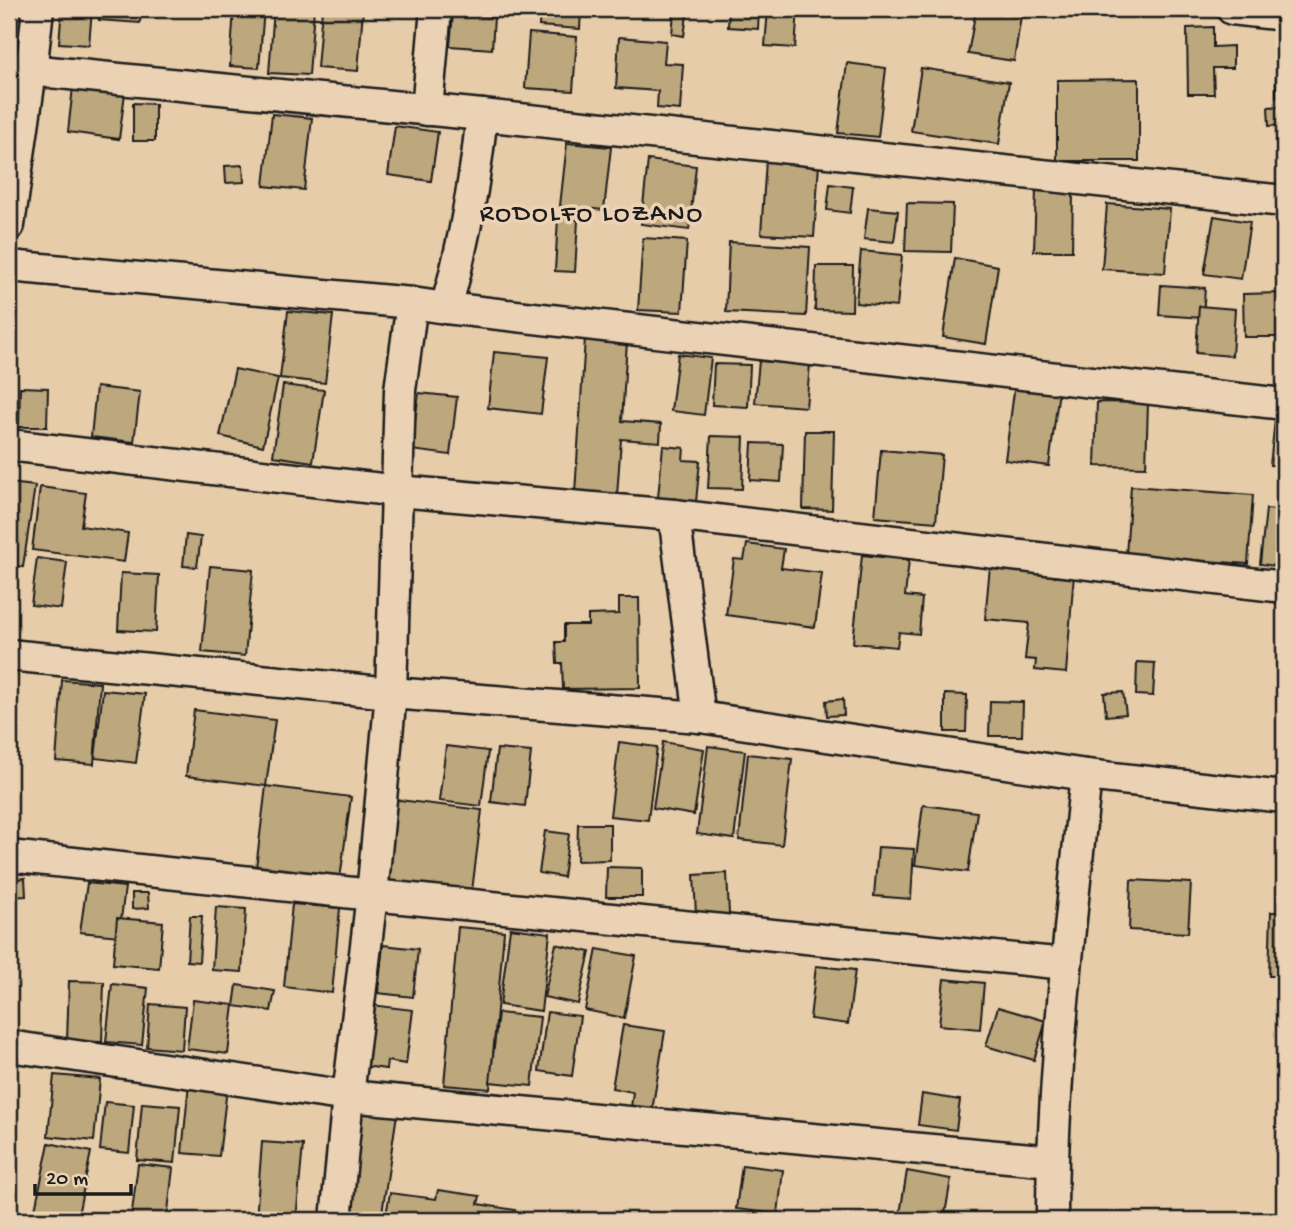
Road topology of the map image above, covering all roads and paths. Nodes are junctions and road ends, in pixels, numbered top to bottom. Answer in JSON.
{"nodes":[{"id":1,"x":38,"y":9,"type":"edge"},
{"id":2,"x":436,"y":9,"type":"edge"},
{"id":3,"x":1232,"y":9,"type":"edge"},
{"id":4,"x":1284,"y":15,"type":"edge"},
{"id":5,"x":20,"y":70,"type":"edge"},
{"id":6,"x":427,"y":110,"type":"junction"},
{"id":7,"x":482,"y":115,"type":"junction"},
{"id":8,"x":1284,"y":201,"type":"edge"},
{"id":9,"x":9,"y":225,"type":"edge"},
{"id":10,"x":9,"y":266,"type":"edge"},
{"id":11,"x":412,"y":303,"type":"junction"},
{"id":12,"x":446,"y":309,"type":"junction"},
{"id":13,"x":1284,"y":404,"type":"edge"},
{"id":14,"x":9,"y":445,"type":"edge"},
{"id":15,"x":398,"y":491,"type":"junction"},
{"id":16,"x":674,"y":515,"type":"junction"},
{"id":17,"x":1284,"y":587,"type":"edge"},
{"id":18,"x":9,"y":655,"type":"edge"},
{"id":19,"x":391,"y":693,"type":"junction"},
{"id":20,"x":700,"y":717,"type":"junction"},
{"id":21,"x":1086,"y":775,"type":"junction"},
{"id":22,"x":1284,"y":797,"type":"edge"},
{"id":23,"x":9,"y":856,"type":"edge"},
{"id":24,"x":372,"y":895,"type":"junction"},
{"id":25,"x":1066,"y":964,"type":"junction"},
{"id":26,"x":9,"y":1046,"type":"edge"},
{"id":27,"x":348,"y":1096,"type":"junction"},
{"id":28,"x":1052,"y":1161,"type":"junction"},
{"id":29,"x":336,"y":1220,"type":"edge"},
{"id":30,"x":1052,"y":1220,"type":"edge"}],
"edges":[{"from":1,"to":5,"type":"street"},
{"from":2,"to":6,"type":"street"},
{"from":3,"to":4,"type":"street"},
{"from":5,"to":6,"type":"street"},
{"from":5,"to":9,"type":"street"},
{"from":6,"to":7,"type":"street"},
{"from":7,"to":8,"type":"street"},
{"from":7,"to":12,"type":"street"},
{"from":10,"to":11,"type":"street"},
{"from":11,"to":12,"type":"street"},
{"from":11,"to":15,"type":"street"},
{"from":12,"to":13,"type":"street"},
{"from":14,"to":15,"type":"street"},
{"from":15,"to":16,"type":"street"},
{"from":15,"to":19,"type":"street"},
{"from":16,"to":17,"type":"street"},
{"from":16,"to":20,"type":"street"},
{"from":18,"to":19,"type":"street"},
{"from":19,"to":20,"type":"street"},
{"from":19,"to":24,"type":"street"},
{"from":20,"to":21,"type":"street"},
{"from":21,"to":22,"type":"street"},
{"from":21,"to":25,"type":"street"},
{"from":23,"to":24,"type":"street"},
{"from":24,"to":25,"type":"street"},
{"from":24,"to":27,"type":"street"},
{"from":25,"to":28,"type":"street"},
{"from":26,"to":27,"type":"street"},
{"from":27,"to":28,"type":"street"},
{"from":27,"to":29,"type":"street"},
{"from":28,"to":30,"type":"street"}]}
